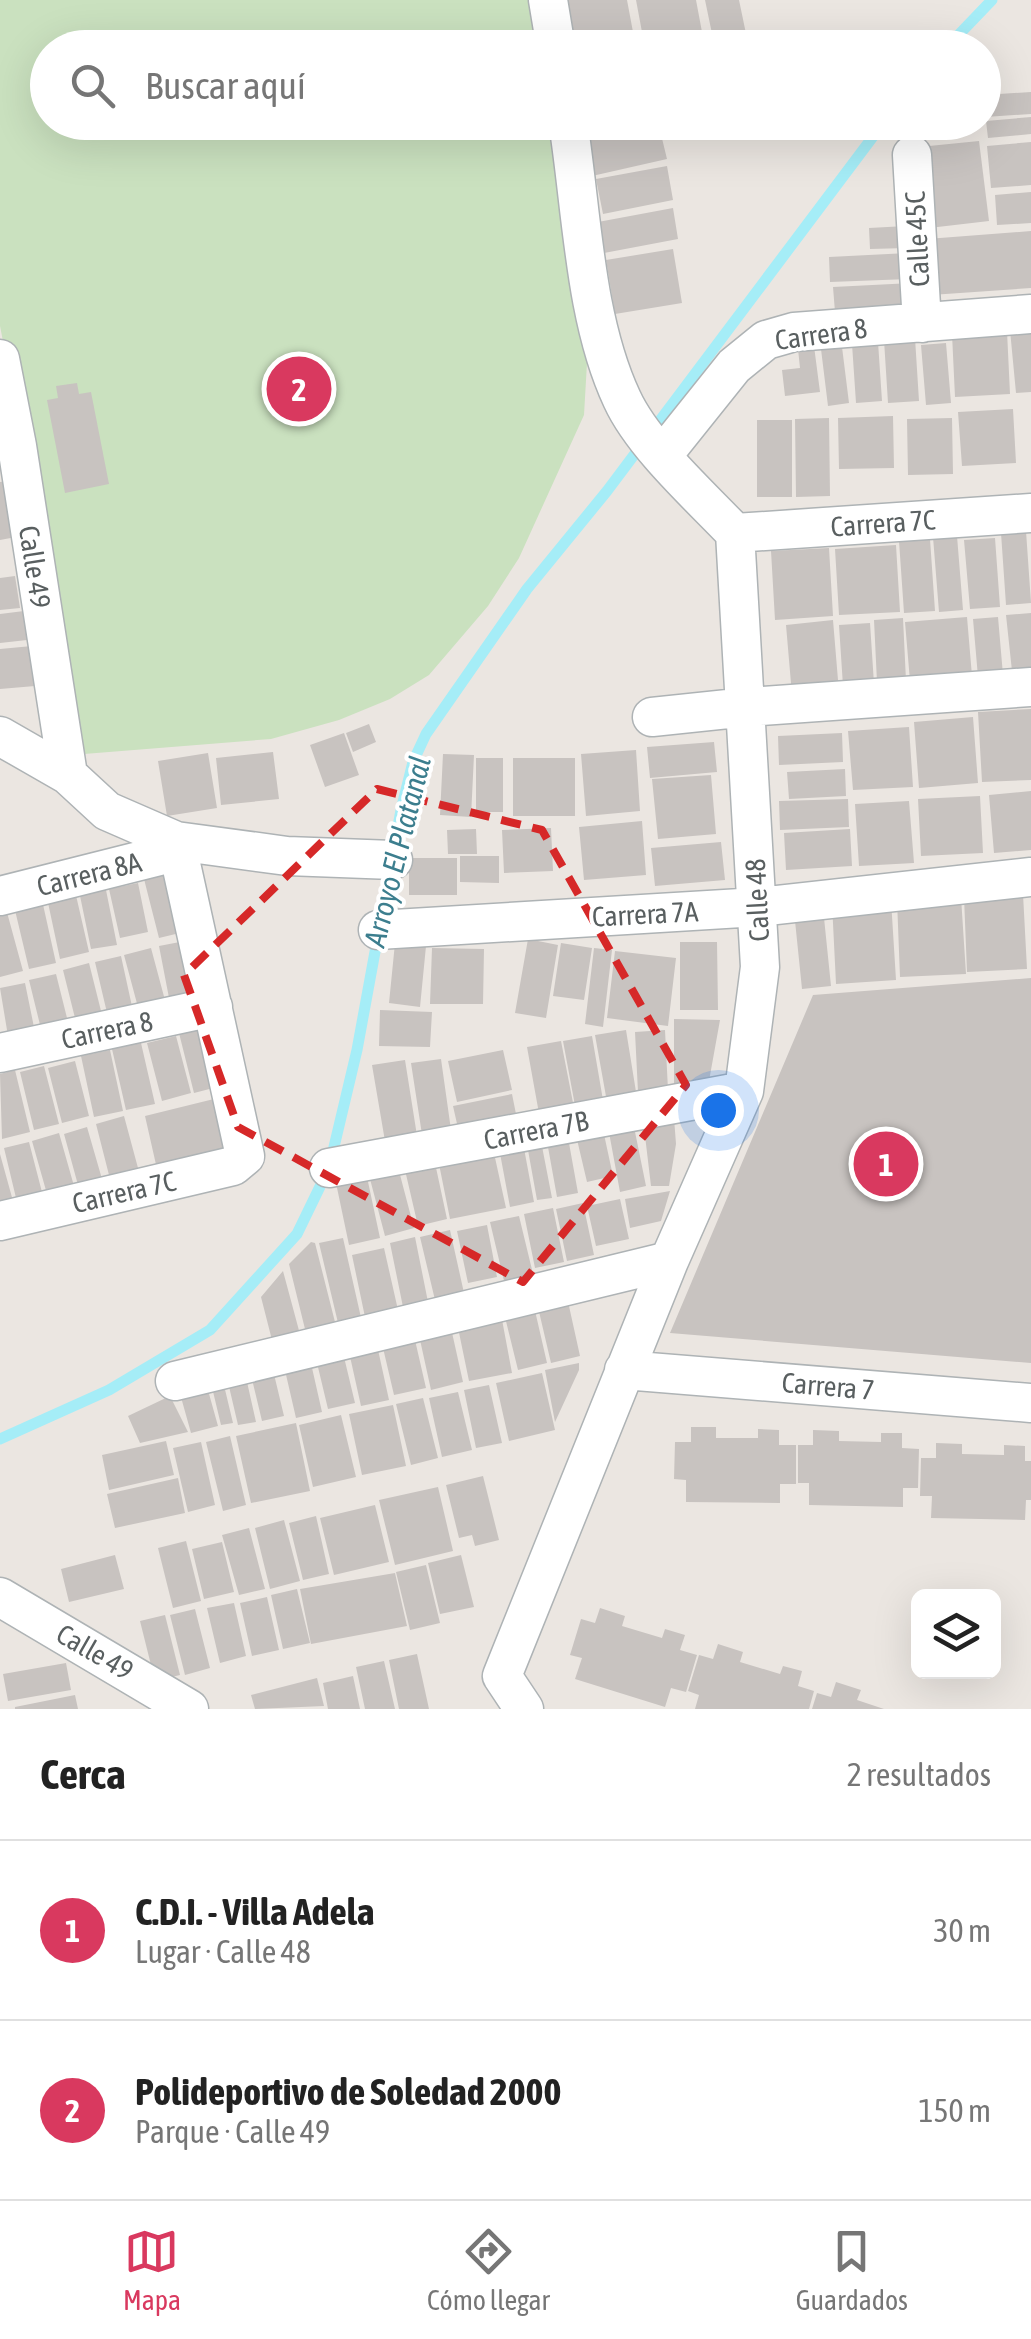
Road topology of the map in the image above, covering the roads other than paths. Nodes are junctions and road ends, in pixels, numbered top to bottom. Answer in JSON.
{"nodes":[{"id":1,"x":548,"y":0,"type":"edge"},
{"id":2,"x":553,"y":30,"type":"edge"},
{"id":3,"x":571,"y":140,"type":"edge"},
{"id":4,"x":912,"y":155,"type":"dead end"},
{"id":5,"x":1031,"y":314,"type":"edge"},
{"id":6,"x":922,"y":323,"type":"junction"},
{"id":7,"x":0,"y":359,"type":"edge"},
{"id":8,"x":8,"y":448,"type":"edge"},
{"id":9,"x":662,"y":456,"type":"junction"},
{"id":10,"x":1031,"y":513,"type":"edge"},
{"id":11,"x":735,"y":532,"type":"junction"},
{"id":12,"x":1031,"y":687,"type":"edge"},
{"id":13,"x":747,"y":707,"type":"junction"},
{"id":14,"x":652,"y":717,"type":"dead end"},
{"id":15,"x":0,"y":737,"type":"edge"},
{"id":16,"x":68,"y":774,"type":"junction"},
{"id":17,"x":178,"y":846,"type":"junction"},
{"id":18,"x":393,"y":860,"type":"dead end"},
{"id":19,"x":1031,"y":877,"type":"edge"},
{"id":20,"x":0,"y":896,"type":"edge"},
{"id":21,"x":758,"y":907,"type":"junction"},
{"id":22,"x":378,"y":930,"type":"dead end"},
{"id":23,"x":214,"y":1008,"type":"junction"},
{"id":24,"x":0,"y":1053,"type":"edge"},
{"id":25,"x":744,"y":1091,"type":"junction"},
{"id":26,"x":329,"y":1168,"type":"dead end"},
{"id":27,"x":0,"y":1221,"type":"edge"},
{"id":28,"x":669,"y":1261,"type":"junction"},
{"id":29,"x":624,"y":1370,"type":"junction"},
{"id":30,"x":174,"y":1381,"type":"dead end"},
{"id":31,"x":1031,"y":1403,"type":"edge"},
{"id":32,"x":0,"y":1597,"type":"edge"},
{"id":33,"x":189,"y":1709,"type":"edge"},
{"id":34,"x":524,"y":1709,"type":"edge"}],
"edges":[{"from":1,"to":2,"type":"street"},
{"from":3,"to":9,"type":"street"},
{"from":4,"to":6,"type":"street","name":"Calle 45C"},
{"from":5,"to":6,"type":"street","name":"Carrera 8"},
{"from":6,"to":9,"type":"street","name":"Carrera 8"},
{"from":7,"to":8,"type":"street","name":"Calle 49"},
{"from":8,"to":16,"type":"street","name":"Calle 49"},
{"from":9,"to":11,"type":"street"},
{"from":10,"to":11,"type":"street","name":"Carrera 7C"},
{"from":11,"to":13,"type":"street","name":"Calle 48"},
{"from":12,"to":13,"type":"street"},
{"from":13,"to":14,"type":"street"},
{"from":13,"to":21,"type":"street","name":"Calle 48"},
{"from":15,"to":16,"type":"street"},
{"from":16,"to":17,"type":"street"},
{"from":17,"to":18,"type":"street"},
{"from":17,"to":20,"type":"street","name":"Carrera 8A"},
{"from":17,"to":23,"type":"street"},
{"from":19,"to":21,"type":"street","name":"Carrera 7A"},
{"from":21,"to":22,"type":"street","name":"Carrera 7A"},
{"from":21,"to":25,"type":"street","name":"Calle 48"},
{"from":23,"to":24,"type":"street","name":"Carrera 8"},
{"from":23,"to":27,"type":"street","name":"Carrera 7C"},
{"from":25,"to":26,"type":"street","name":"Carrera 7B"},
{"from":25,"to":28,"type":"street","name":"Calle 48"},
{"from":28,"to":29,"type":"street","name":"Calle 48"},
{"from":28,"to":30,"type":"street"},
{"from":29,"to":31,"type":"street","name":"Carrera 7"},
{"from":29,"to":34,"type":"street","name":"Calle 48"},
{"from":32,"to":33,"type":"street","name":"Calle 49"}]}
